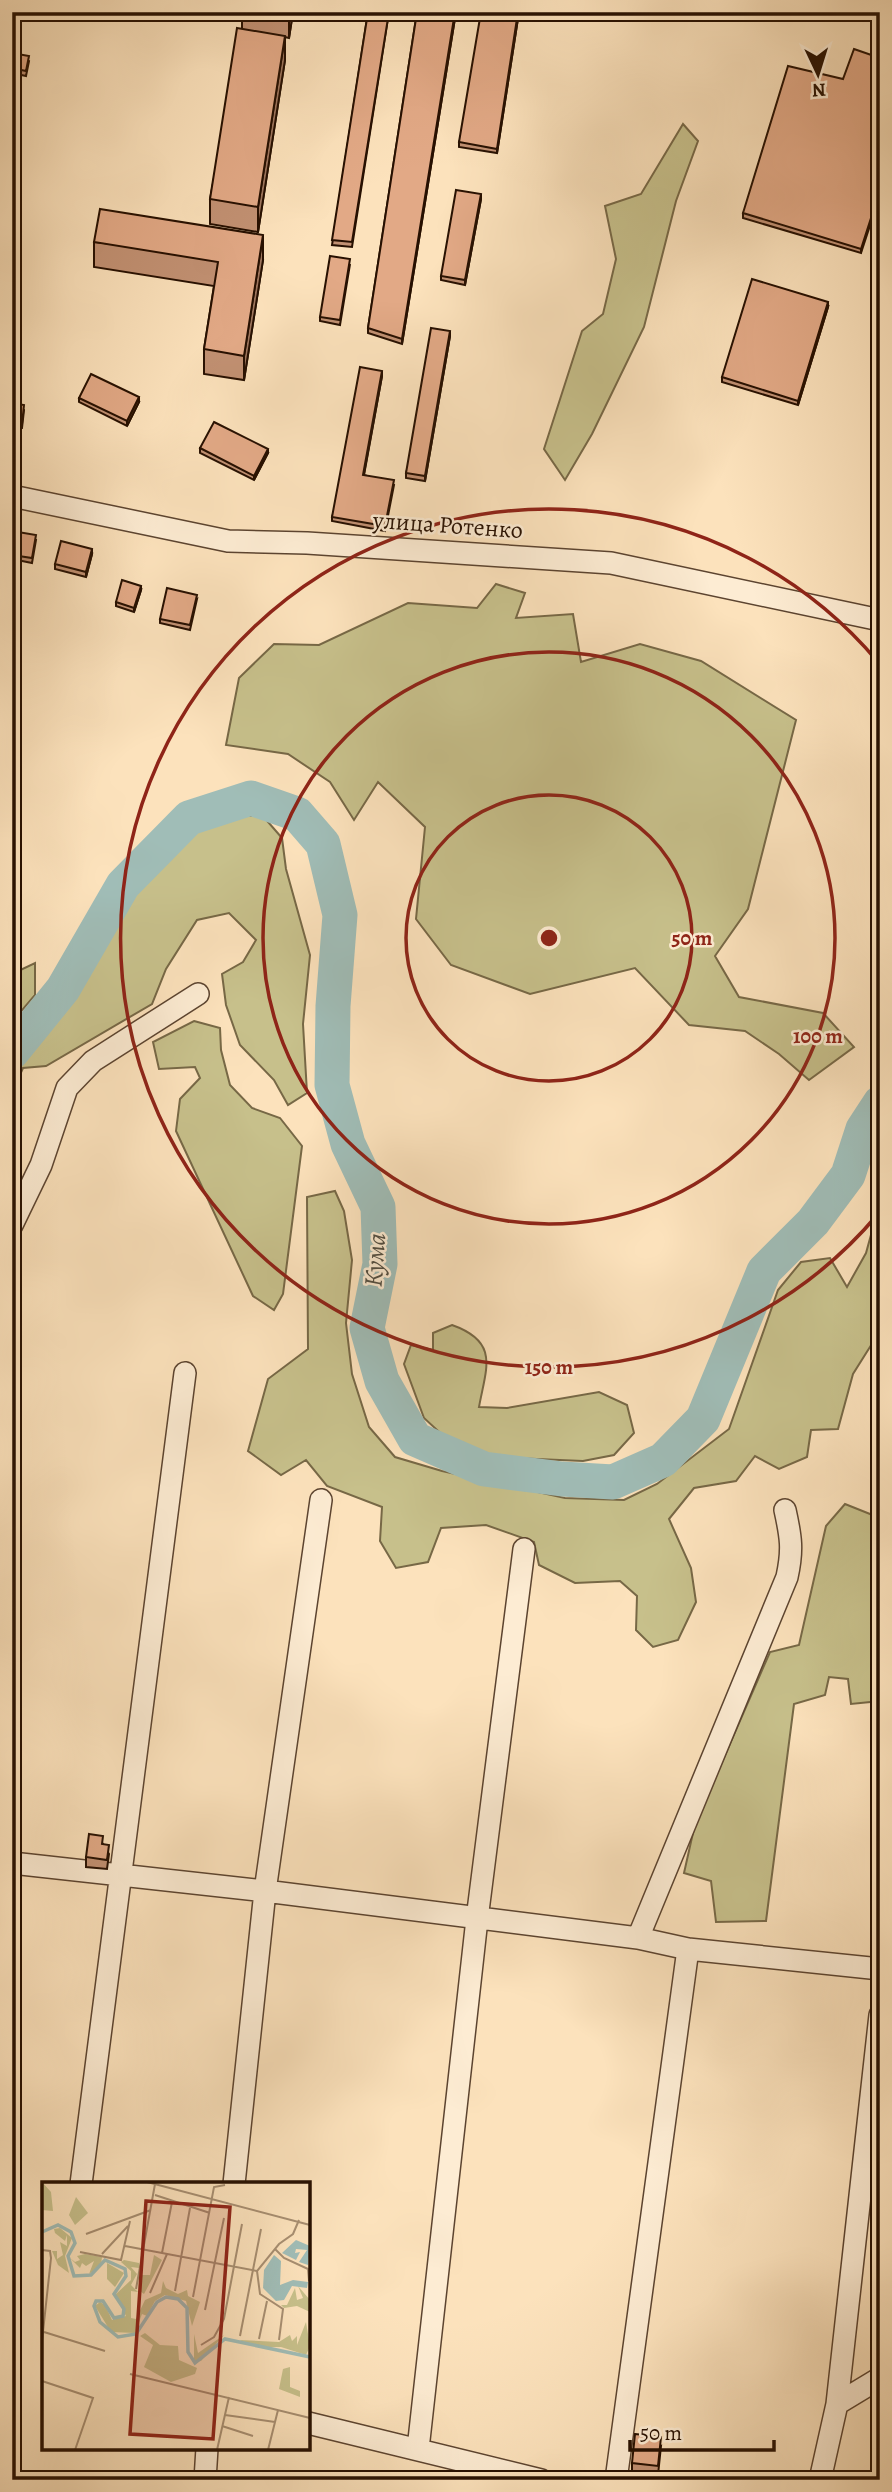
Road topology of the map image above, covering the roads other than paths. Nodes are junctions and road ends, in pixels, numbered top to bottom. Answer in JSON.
{"nodes":[{"id":1,"x":12,"y":496,"type":"edge"},
{"id":2,"x":880,"y":620,"type":"edge"},
{"id":3,"x":198,"y":994,"type":"dead end"},
{"id":4,"x":12,"y":1225,"type":"edge"},
{"id":5,"x":185,"y":1373,"type":"dead end"},
{"id":6,"x":321,"y":1500,"type":"dead end"},
{"id":7,"x":785,"y":1510,"type":"dead end"},
{"id":8,"x":524,"y":1549,"type":"dead end"},
{"id":9,"x":12,"y":1863,"type":"edge"},
{"id":10,"x":121,"y":1875,"type":"junction"},
{"id":11,"x":265,"y":1891,"type":"junction"},
{"id":12,"x":477,"y":1919,"type":"junction"},
{"id":13,"x":638,"y":1938,"type":"junction"},
{"id":14,"x":688,"y":1949,"type":"junction"},
{"id":15,"x":880,"y":1969,"type":"edge"},
{"id":16,"x":880,"y":2015,"type":"edge"},
{"id":17,"x":81,"y":2182,"type":"edge"},
{"id":18,"x":234,"y":2182,"type":"edge"},
{"id":19,"x":880,"y":2378,"type":"edge"},
{"id":20,"x":837,"y":2404,"type":"junction"},
{"id":21,"x":310,"y":2423,"type":"edge"},
{"id":22,"x":418,"y":2449,"type":"junction"},
{"id":23,"x":207,"y":2450,"type":"edge"},
{"id":24,"x":205,"y":2480,"type":"edge"},
{"id":25,"x":541,"y":2480,"type":"edge"},
{"id":26,"x":616,"y":2480,"type":"edge"},
{"id":27,"x":820,"y":2480,"type":"edge"}],
"edges":[{"from":1,"to":2,"type":"street","name":"улица Ротенко"},
{"from":3,"to":4,"type":"street"},
{"from":5,"to":10,"type":"street"},
{"from":6,"to":11,"type":"street"},
{"from":7,"to":13,"type":"street"},
{"from":8,"to":12,"type":"street"},
{"from":9,"to":10,"type":"street"},
{"from":10,"to":11,"type":"street"},
{"from":10,"to":17,"type":"street"},
{"from":11,"to":12,"type":"street"},
{"from":11,"to":18,"type":"street"},
{"from":12,"to":13,"type":"street"},
{"from":12,"to":22,"type":"street"},
{"from":13,"to":14,"type":"street"},
{"from":14,"to":15,"type":"street"},
{"from":14,"to":26,"type":"street"},
{"from":16,"to":20,"type":"street"},
{"from":19,"to":20,"type":"street"},
{"from":20,"to":27,"type":"street"},
{"from":21,"to":22,"type":"street"},
{"from":22,"to":25,"type":"street"},
{"from":23,"to":24,"type":"street"}]}
